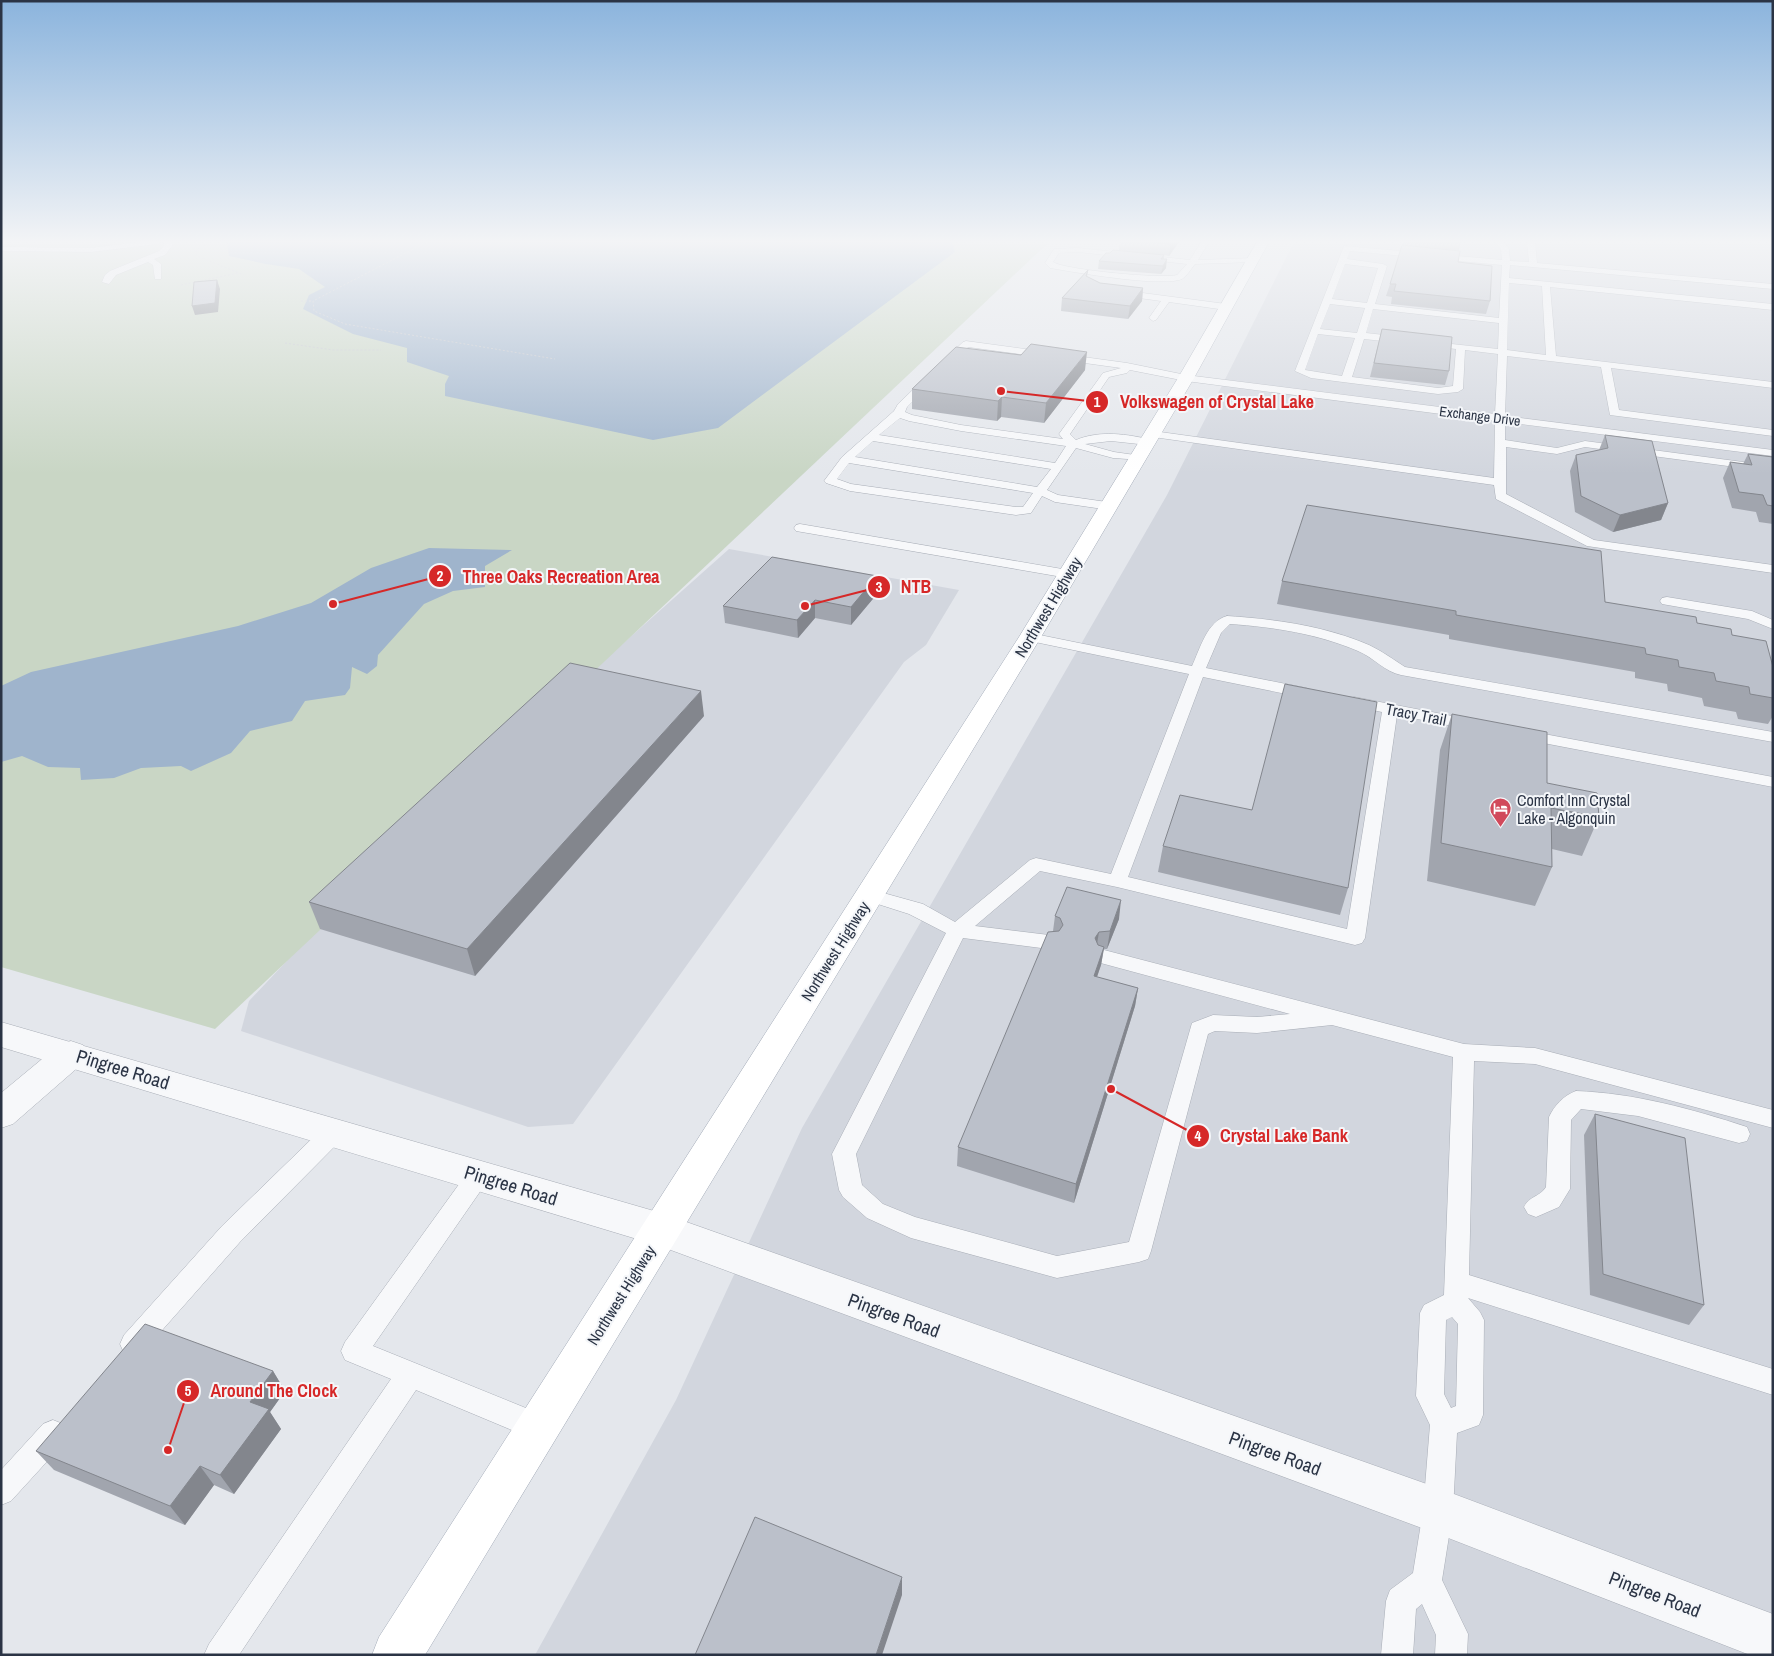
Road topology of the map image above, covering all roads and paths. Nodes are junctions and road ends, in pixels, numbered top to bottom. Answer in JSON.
{"nodes":[{"id":1,"x":334,"y":319,"type":"edge"},
{"id":2,"x":1219,"y":319,"type":"edge"},
{"id":3,"x":1319,"y":319,"type":"edge"},
{"id":4,"x":1366,"y":319,"type":"edge"},
{"id":5,"x":1489,"y":319,"type":"edge"},
{"id":6,"x":1548,"y":319,"type":"edge"},
{"id":7,"x":1504,"y":321,"type":"joint"},
{"id":8,"x":1315,"y":331,"type":"junction"},
{"id":9,"x":1360,"y":336,"type":"junction"},
{"id":10,"x":285,"y":343,"type":"dead end"},
{"id":11,"x":1461,"y":347,"type":"junction"},
{"id":12,"x":381,"y":350,"type":"dead end"},
{"id":13,"x":1503,"y":353,"type":"junction"},
{"id":14,"x":555,"y":359,"type":"dead end"},
{"id":15,"x":1551,"y":359,"type":"junction"},
{"id":16,"x":1128,"y":366,"type":"junction"},
{"id":17,"x":1606,"y":366,"type":"junction"},
{"id":18,"x":1186,"y":378,"type":"junction"},
{"id":19,"x":1346,"y":380,"type":"junction"},
{"id":20,"x":1773,"y":385,"type":"edge"},
{"id":21,"x":899,"y":413,"type":"junction"},
{"id":22,"x":1500,"y":418,"type":"junction"},
{"id":23,"x":1773,"y":433,"type":"edge"},
{"id":24,"x":871,"y":437,"type":"junction"},
{"id":25,"x":1500,"y":443,"type":"junction"},
{"id":26,"x":1074,"y":444,"type":"junction"},
{"id":27,"x":1146,"y":444,"type":"junction"},
{"id":28,"x":1773,"y":453,"type":"edge"},
{"id":29,"x":846,"y":459,"type":"junction"},
{"id":30,"x":1059,"y":466,"type":"junction"},
{"id":31,"x":1773,"y":469,"type":"edge"},
{"id":32,"x":1499,"y":482,"type":"junction"},
{"id":33,"x":1040,"y":491,"type":"junction"},
{"id":34,"x":1110,"y":506,"type":"junction"},
{"id":35,"x":800,"y":528,"type":"dead end"},
{"id":36,"x":1773,"y":569,"type":"edge"},
{"id":37,"x":1068,"y":574,"type":"junction"},
{"id":38,"x":1667,"y":601,"type":"dead end"},
{"id":39,"x":1773,"y":625,"type":"edge"},
{"id":40,"x":1030,"y":638,"type":"junction"},
{"id":41,"x":1197,"y":672,"type":"junction"},
{"id":42,"x":1322,"y":696,"type":"edge"},
{"id":43,"x":1342,"y":700,"type":"edge"},
{"id":44,"x":1390,"y":709,"type":"junction"},
{"id":45,"x":1486,"y":728,"type":"edge"},
{"id":46,"x":1505,"y":731,"type":"edge"},
{"id":47,"x":1773,"y":737,"type":"edge"},
{"id":48,"x":1773,"y":782,"type":"edge"},
{"id":49,"x":1117,"y":881,"type":"junction"},
{"id":50,"x":869,"y":895,"type":"junction"},
{"id":51,"x":957,"y":931,"type":"junction"},
{"id":52,"x":1049,"y":942,"type":"edge"},
{"id":53,"x":1104,"y":956,"type":"edge"},
{"id":54,"x":1333,"y":1017,"type":"junction"},
{"id":55,"x":1,"y":1034,"type":"edge"},
{"id":56,"x":1464,"y":1052,"type":"junction"},
{"id":57,"x":71,"y":1054,"type":"junction"},
{"id":58,"x":1,"y":1114,"type":"edge"},
{"id":59,"x":1773,"y":1119,"type":"edge"},
{"id":60,"x":334,"y":1132,"type":"junction"},
{"id":61,"x":1739,"y":1134,"type":"dead end"},
{"id":62,"x":478,"y":1176,"type":"junction"},
{"id":63,"x":1536,"y":1207,"type":"dead end"},
{"id":64,"x":661,"y":1230,"type":"junction"},
{"id":65,"x":1456,"y":1293,"type":"junction"},
{"id":66,"x":120,"y":1359,"type":"edge"},
{"id":67,"x":410,"y":1375,"type":"junction"},
{"id":68,"x":1773,"y":1382,"type":"edge"},
{"id":69,"x":67,"y":1418,"type":"edge"},
{"id":70,"x":1444,"y":1424,"type":"junction"},
{"id":71,"x":538,"y":1427,"type":"junction"},
{"id":72,"x":1,"y":1492,"type":"edge"},
{"id":73,"x":1438,"y":1511,"type":"junction"},
{"id":74,"x":1427,"y":1581,"type":"junction"},
{"id":75,"x":1773,"y":1639,"type":"edge"},
{"id":76,"x":220,"y":1655,"type":"edge"},
{"id":77,"x":397,"y":1655,"type":"edge"},
{"id":78,"x":1398,"y":1655,"type":"edge"},
{"id":79,"x":1450,"y":1655,"type":"edge"}],
"edges":[{"from":1,"to":14,"type":"path"},
{"from":2,"to":18,"type":"main road","name":"Northwest Highway"},
{"from":3,"to":8,"type":"lane"},
{"from":4,"to":9,"type":"lane"},
{"from":5,"to":7,"type":"lane"},
{"from":6,"to":15,"type":"lane"},
{"from":7,"to":13,"type":"lane"},
{"from":8,"to":9,"type":"lane"},
{"from":8,"to":19,"type":"lane"},
{"from":9,"to":11,"type":"lane"},
{"from":9,"to":19,"type":"lane"},
{"from":10,"to":12,"type":"path"},
{"from":11,"to":13,"type":"lane"},
{"from":11,"to":19,"type":"lane"},
{"from":13,"to":15,"type":"lane"},
{"from":13,"to":22,"type":"lane"},
{"from":15,"to":17,"type":"lane"},
{"from":16,"to":18,"type":"lane","name":"Exchange Drive"},
{"from":16,"to":21,"type":"lane","name":"Exchange Drive"},
{"from":16,"to":26,"type":"lane"},
{"from":17,"to":20,"type":"lane"},
{"from":17,"to":23,"type":"lane"},
{"from":18,"to":22,"type":"lane","name":"Exchange Drive"},
{"from":18,"to":27,"type":"main road","name":"Northwest Highway"},
{"from":21,"to":24,"type":"lane"},
{"from":21,"to":26,"type":"lane"},
{"from":22,"to":25,"type":"lane"},
{"from":22,"to":28,"type":"lane","name":"Exchange Drive"},
{"from":24,"to":29,"type":"lane"},
{"from":24,"to":30,"type":"lane"},
{"from":25,"to":31,"type":"lane"},
{"from":25,"to":32,"type":"lane"},
{"from":26,"to":27,"type":"lane"},
{"from":26,"to":27,"type":"lane"},
{"from":26,"to":30,"type":"lane"},
{"from":27,"to":32,"type":"lane"},
{"from":27,"to":34,"type":"main road","name":"Northwest Highway"},
{"from":29,"to":33,"type":"lane"},
{"from":29,"to":33,"type":"lane"},
{"from":30,"to":33,"type":"lane"},
{"from":32,"to":36,"type":"lane"},
{"from":33,"to":34,"type":"lane"},
{"from":34,"to":37,"type":"main road","name":"Northwest Highway"},
{"from":35,"to":37,"type":"lane"},
{"from":37,"to":40,"type":"main road","name":"Northwest Highway"},
{"from":38,"to":39,"type":"lane"},
{"from":40,"to":41,"type":"lane"},
{"from":40,"to":50,"type":"main road","name":"Northwest Highway"},
{"from":41,"to":42,"type":"lane"},
{"from":41,"to":47,"type":"lane"},
{"from":41,"to":49,"type":"lane"},
{"from":43,"to":44,"type":"lane","name":"Tracy Trail"},
{"from":44,"to":45,"type":"lane","name":"Tracy Trail"},
{"from":44,"to":49,"type":"lane"},
{"from":46,"to":48,"type":"lane"},
{"from":49,"to":51,"type":"lane"},
{"from":50,"to":51,"type":"lane"},
{"from":50,"to":64,"type":"main road","name":"Northwest Highway"},
{"from":51,"to":52,"type":"lane"},
{"from":51,"to":54,"type":"lane"},
{"from":53,"to":54,"type":"lane"},
{"from":54,"to":56,"type":"lane"},
{"from":55,"to":57,"type":"street","name":"Pingree Road"},
{"from":56,"to":59,"type":"lane"},
{"from":56,"to":65,"type":"lane"},
{"from":57,"to":58,"type":"street"},
{"from":57,"to":60,"type":"street","name":"Pingree Road"},
{"from":60,"to":62,"type":"street","name":"Pingree Road"},
{"from":60,"to":66,"type":"lane"},
{"from":61,"to":63,"type":"lane"},
{"from":62,"to":64,"type":"street","name":"Pingree Road"},
{"from":62,"to":67,"type":"lane"},
{"from":64,"to":71,"type":"main road","name":"Northwest Highway"},
{"from":64,"to":73,"type":"street","name":"Pingree Road"},
{"from":65,"to":68,"type":"lane"},
{"from":65,"to":70,"type":"lane"},
{"from":65,"to":70,"type":"lane"},
{"from":67,"to":71,"type":"lane"},
{"from":67,"to":76,"type":"lane"},
{"from":69,"to":72,"type":"lane"},
{"from":70,"to":73,"type":"lane"},
{"from":71,"to":77,"type":"main road","name":"Northwest Highway"},
{"from":73,"to":74,"type":"lane"},
{"from":73,"to":75,"type":"street","name":"Pingree Road"},
{"from":74,"to":78,"type":"lane"},
{"from":74,"to":79,"type":"lane"}]}
